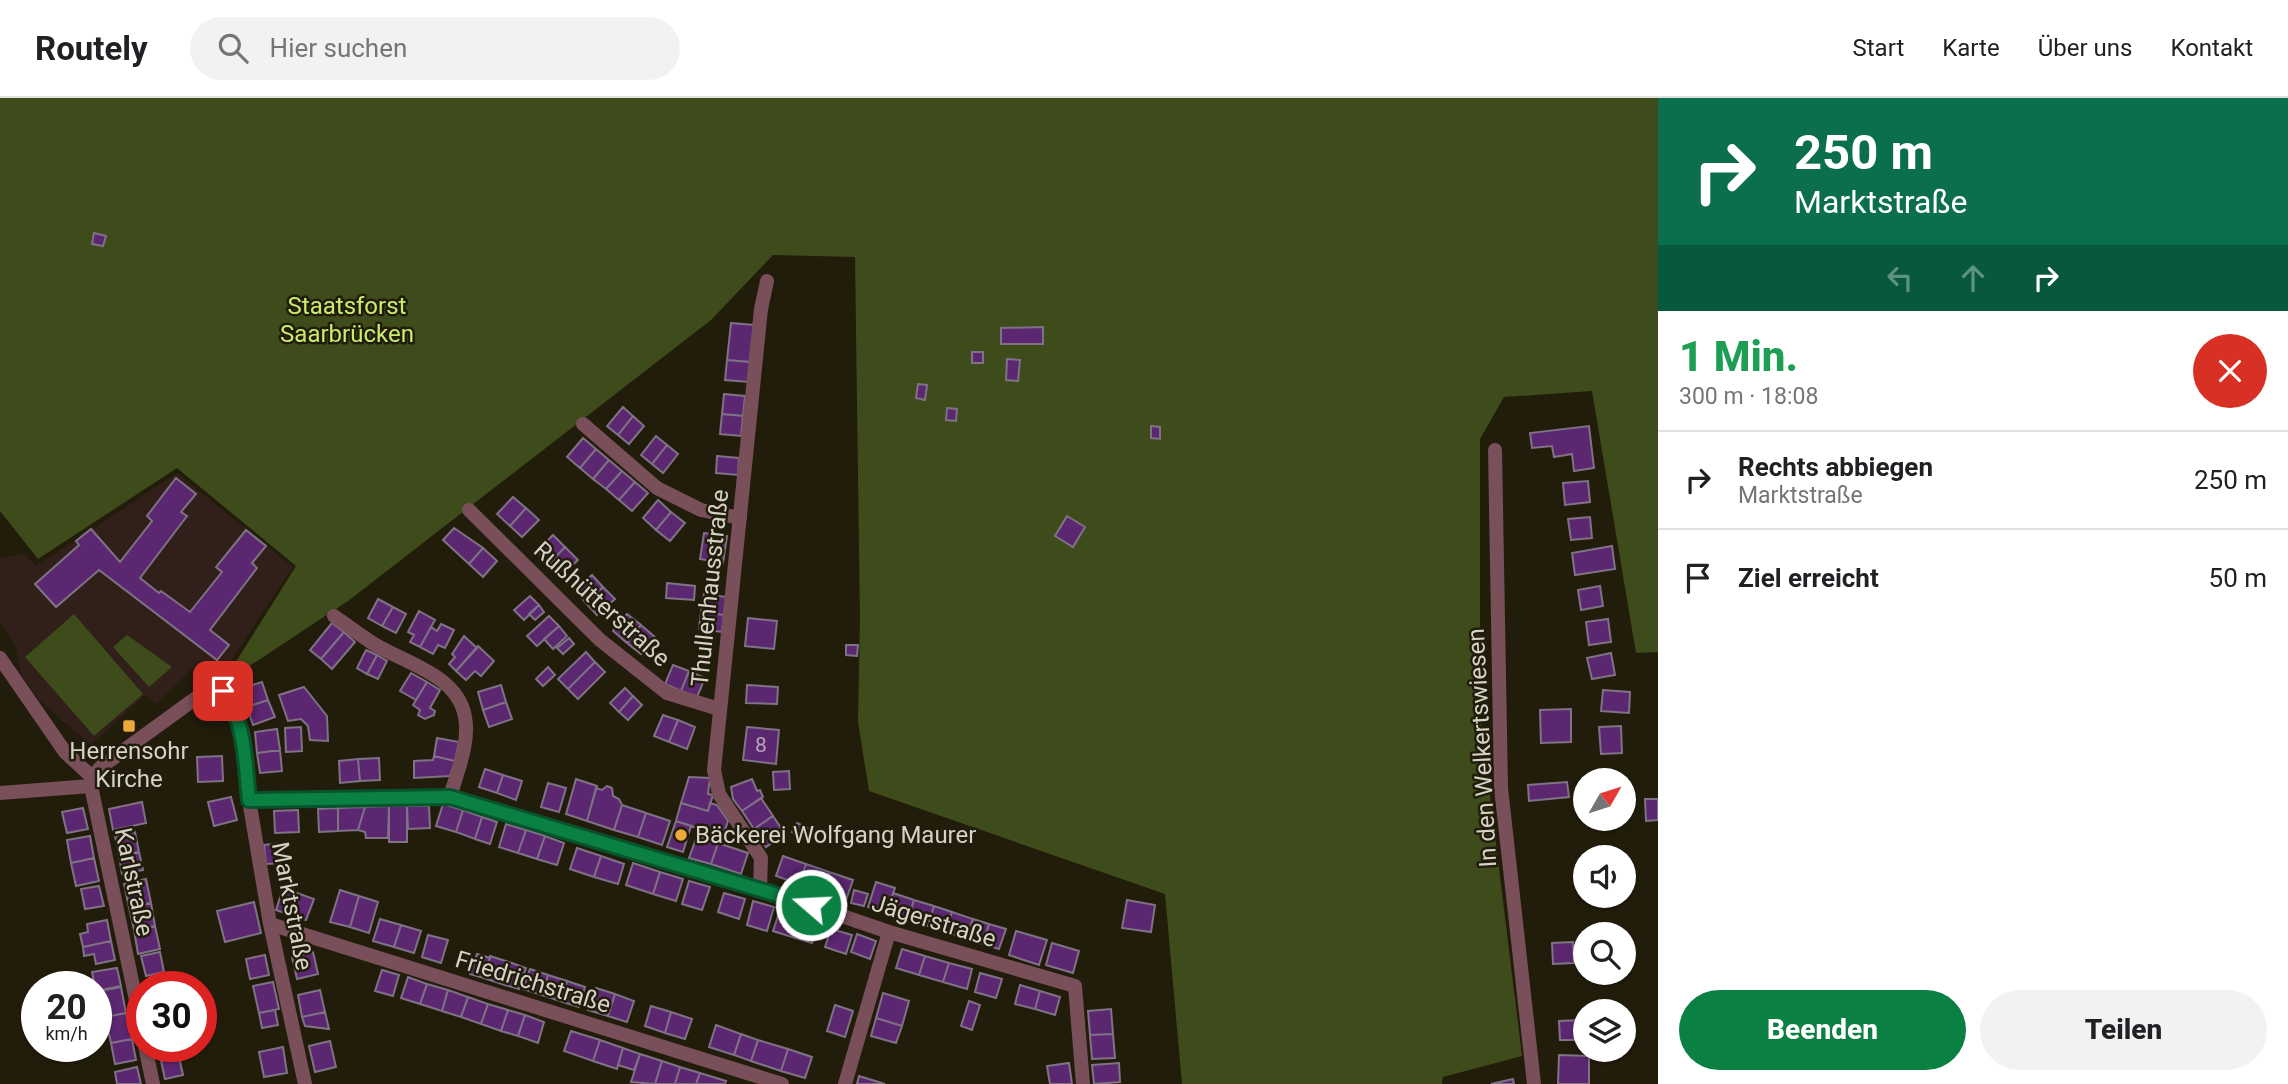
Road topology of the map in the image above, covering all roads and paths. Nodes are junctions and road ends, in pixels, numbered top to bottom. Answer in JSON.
{"nodes":[{"id":1,"x":767,"y":281,"type":"dead end"},
{"id":2,"x":583,"y":424,"type":"dead end"},
{"id":3,"x":1495,"y":450,"type":"dead end"},
{"id":4,"x":469,"y":510,"type":"dead end"},
{"id":5,"x":740,"y":518,"type":"junction"},
{"id":6,"x":334,"y":615,"type":"dead end"},
{"id":7,"x":0,"y":658,"type":"edge"},
{"id":8,"x":719,"y":709,"type":"junction"},
{"id":9,"x":92,"y":782,"type":"junction"},
{"id":10,"x":0,"y":793,"type":"edge"},
{"id":11,"x":450,"y":797,"type":"junction"},
{"id":12,"x":249,"y":800,"type":"junction"},
{"id":13,"x":760,"y":888,"type":"junction"},
{"id":14,"x":270,"y":923,"type":"junction"},
{"id":15,"x":889,"y":932,"type":"junction"},
{"id":16,"x":130,"y":971,"type":"edge"},
{"id":17,"x":148,"y":1062,"type":"edge"},
{"id":18,"x":775,"y":1083,"type":"edge"},
{"id":19,"x":153,"y":1084,"type":"edge"},
{"id":20,"x":305,"y":1084,"type":"edge"},
{"id":21,"x":845,"y":1084,"type":"edge"},
{"id":22,"x":1083,"y":1084,"type":"edge"},
{"id":23,"x":1534,"y":1084,"type":"edge"}],
"edges":[{"from":1,"to":5,"type":"street","name":"Thullenhausstraße"},
{"from":2,"to":5,"type":"street"},
{"from":3,"to":23,"type":"street","name":"In den Welkertswiesen"},
{"from":4,"to":8,"type":"street","name":"Rußhütterstraße"},
{"from":5,"to":8,"type":"street","name":"Thullenhausstraße"},
{"from":6,"to":11,"type":"street"},
{"from":7,"to":9,"type":"street"},
{"from":8,"to":13,"type":"street","name":"Thullenhausstraße"},
{"from":9,"to":10,"type":"street"},
{"from":9,"to":12,"type":"street","name":"Marktstraße"},
{"from":9,"to":16,"type":"street","name":"Karlstraße"},
{"from":11,"to":12,"type":"street","name":"Jägerstraße"},
{"from":11,"to":13,"type":"street","name":"Jägerstraße"},
{"from":12,"to":14,"type":"street","name":"Marktstraße"},
{"from":13,"to":15,"type":"street","name":"Jägerstraße"},
{"from":14,"to":18,"type":"street","name":"Friedrichstraße"},
{"from":14,"to":20,"type":"street","name":"Marktstraße"},
{"from":15,"to":21,"type":"street"},
{"from":15,"to":22,"type":"street","name":"Jägerstraße"},
{"from":17,"to":19,"type":"street"}]}
